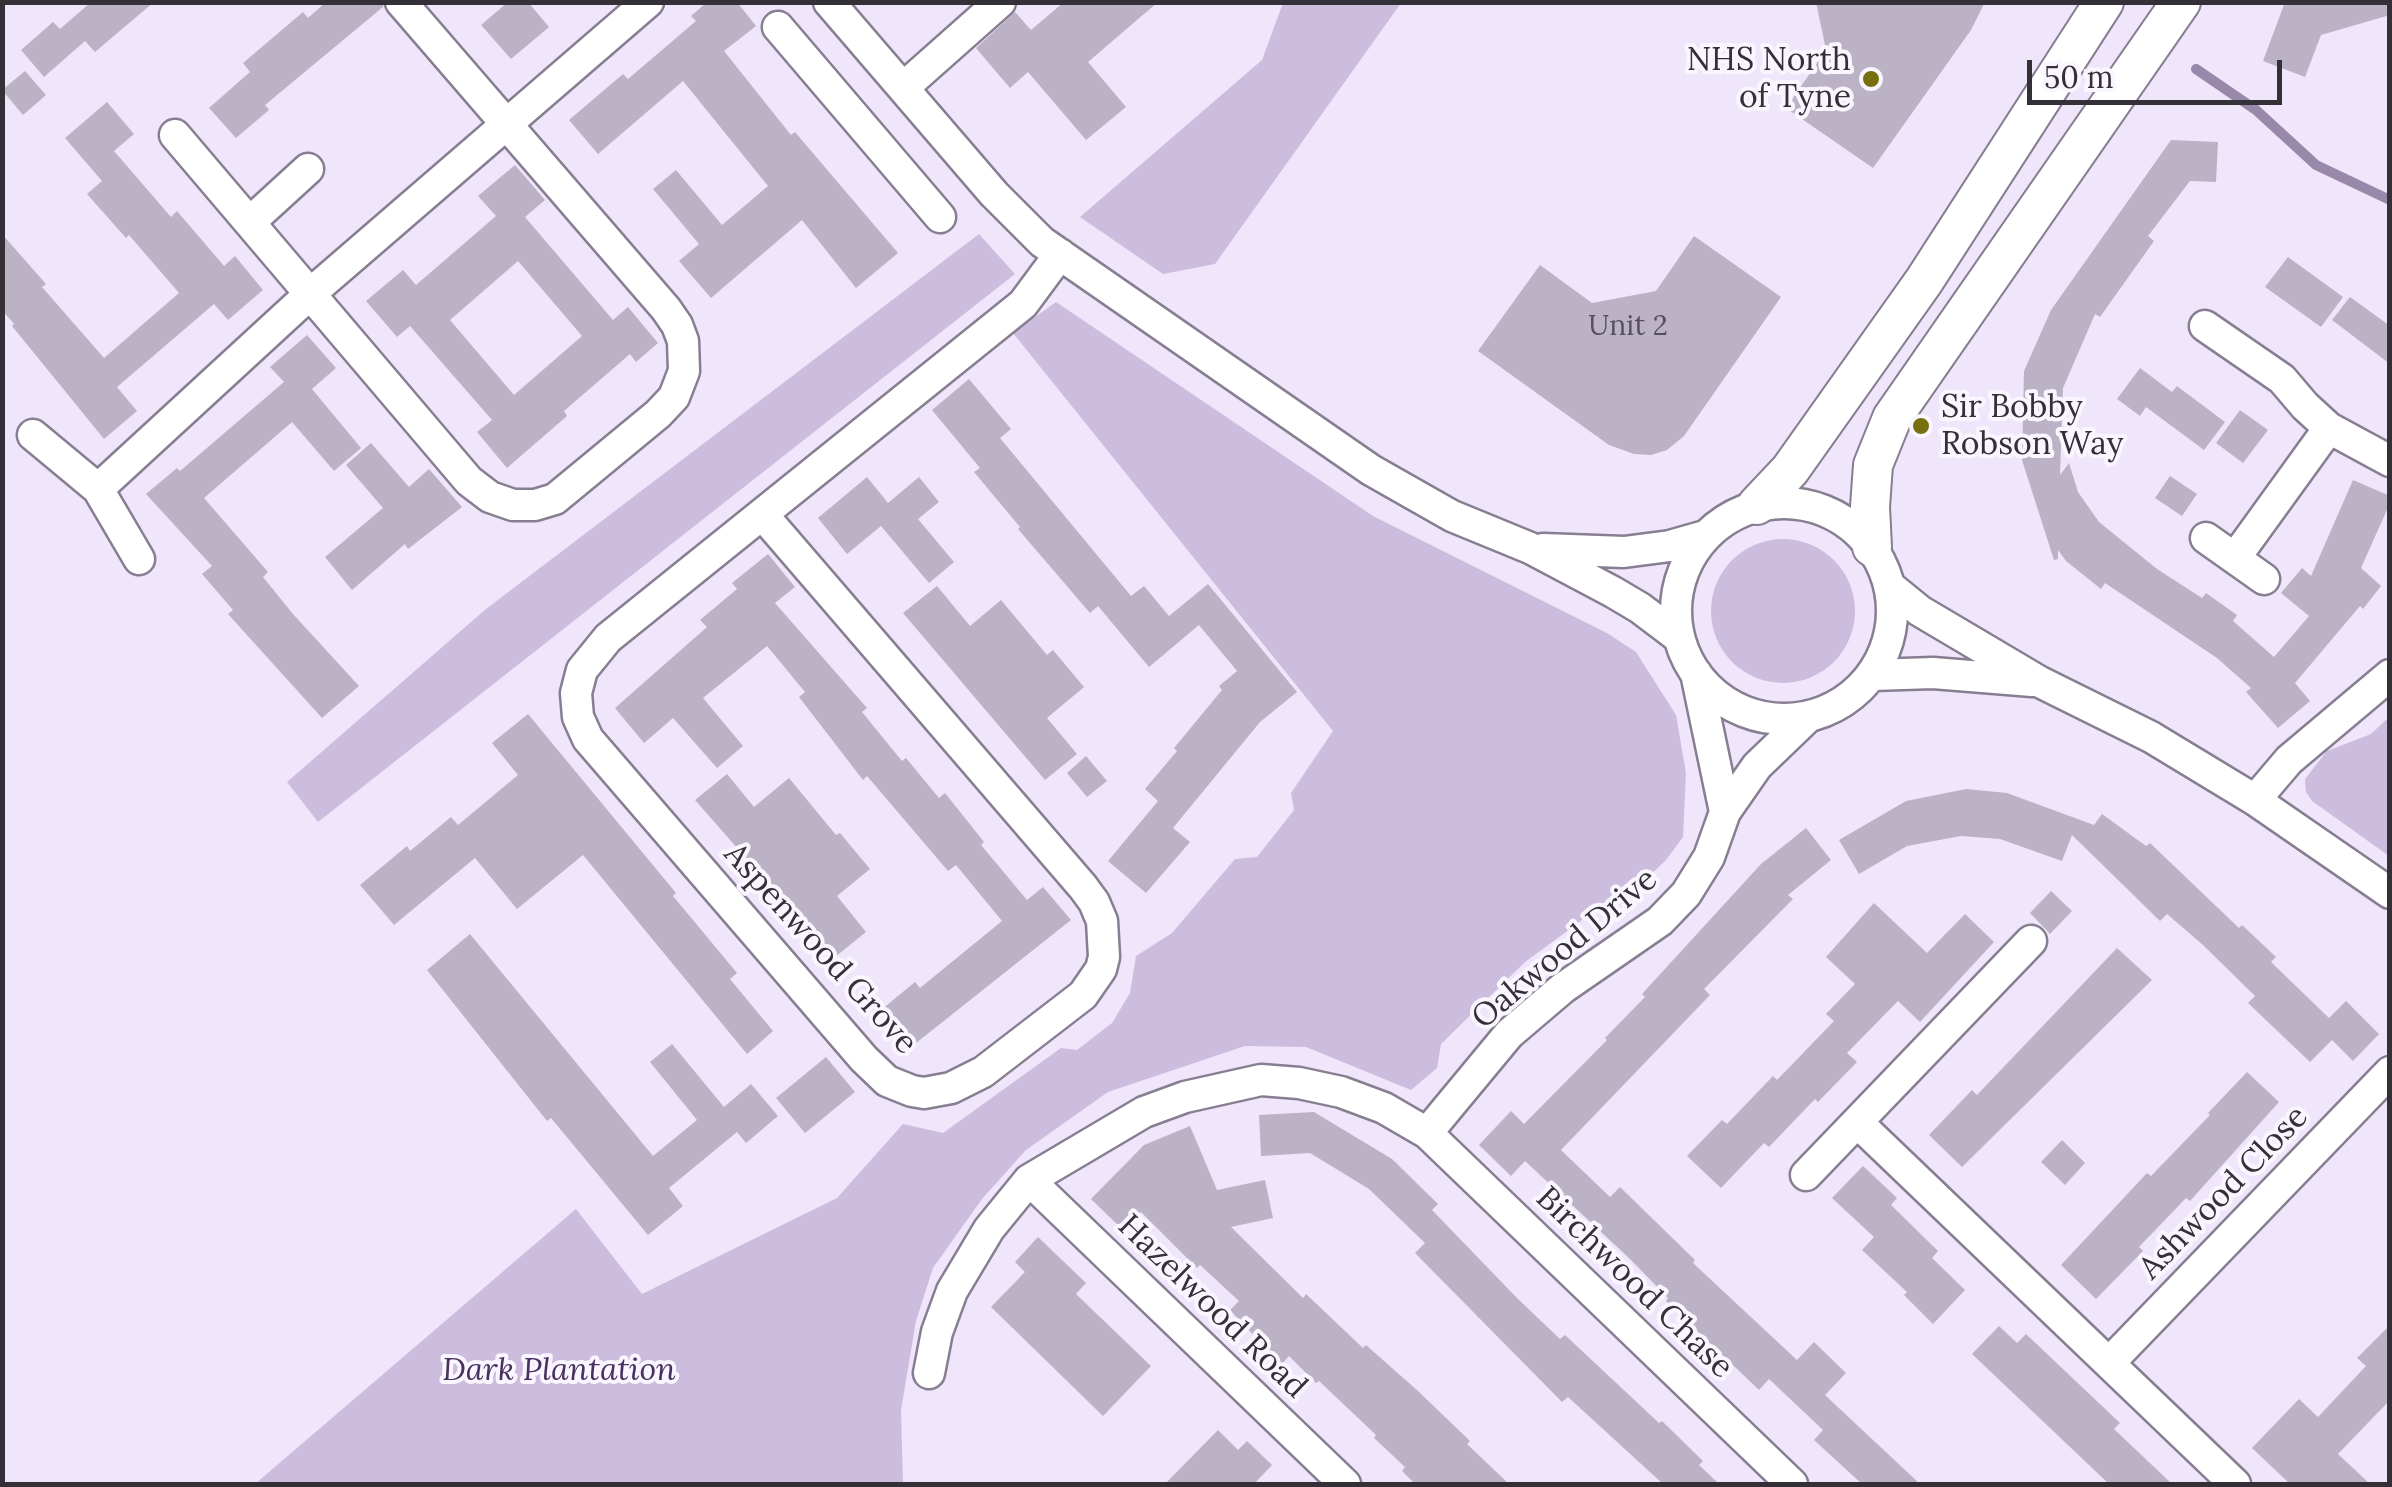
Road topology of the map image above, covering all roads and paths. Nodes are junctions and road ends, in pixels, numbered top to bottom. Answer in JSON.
{"nodes":[{"id":1,"x":401,"y":2,"type":"edge"},
{"id":2,"x":648,"y":2,"type":"edge"},
{"id":3,"x":1000,"y":2,"type":"edge"},
{"id":4,"x":2104,"y":2,"type":"edge"},
{"id":5,"x":2180,"y":2,"type":"edge"},
{"id":6,"x":836,"y":11,"type":"edge"},
{"id":7,"x":778,"y":27,"type":"dead end"},
{"id":8,"x":802,"y":54,"type":"junction"},
{"id":9,"x":902,"y":88,"type":"junction"},
{"id":10,"x":506,"y":126,"type":"junction"},
{"id":11,"x":175,"y":135,"type":"dead end"},
{"id":12,"x":960,"y":154,"type":"junction"},
{"id":13,"x":308,"y":169,"type":"dead end"},
{"id":14,"x":917,"y":190,"type":"junction"},
{"id":15,"x":940,"y":217,"type":"dead end"},
{"id":16,"x":250,"y":222,"type":"junction"},
{"id":17,"x":1060,"y":254,"type":"junction"},
{"id":18,"x":311,"y":293,"type":"junction"},
{"id":19,"x":2205,"y":326,"type":"dead end"},
{"id":20,"x":2330,"y":428,"type":"junction"},
{"id":21,"x":33,"y":435,"type":"dead end"},
{"id":22,"x":2390,"y":461,"type":"edge"},
{"id":23,"x":98,"y":489,"type":"junction"},
{"id":24,"x":1757,"y":505,"type":"junction"},
{"id":25,"x":762,"y":514,"type":"junction"},
{"id":26,"x":1705,"y":536,"type":"junction"},
{"id":27,"x":2206,"y":538,"type":"dead end"},
{"id":28,"x":1872,"y":547,"type":"junction"},
{"id":29,"x":1530,"y":548,"type":"junction"},
{"id":30,"x":2235,"y":558,"type":"junction"},
{"id":31,"x":139,"y":559,"type":"dead end"},
{"id":32,"x":2264,"y":580,"type":"dead end"},
{"id":33,"x":1892,"y":588,"type":"junction"},
{"id":34,"x":1677,"y":636,"type":"junction"},
{"id":35,"x":1696,"y":672,"type":"junction"},
{"id":36,"x":2390,"y":674,"type":"edge"},
{"id":37,"x":1873,"y":675,"type":"junction"},
{"id":38,"x":2040,"y":682,"type":"junction"},
{"id":39,"x":1810,"y":716,"type":"junction"},
{"id":40,"x":2255,"y":800,"type":"junction"},
{"id":41,"x":1725,"y":812,"type":"junction"},
{"id":42,"x":2390,"y":893,"type":"edge"},
{"id":43,"x":2031,"y":940,"type":"dead end"},
{"id":44,"x":2390,"y":1072,"type":"edge"},
{"id":45,"x":1857,"y":1122,"type":"junction"},
{"id":46,"x":1427,"y":1133,"type":"junction"},
{"id":47,"x":1806,"y":1175,"type":"dead end"},
{"id":48,"x":1029,"y":1180,"type":"junction"},
{"id":49,"x":2109,"y":1364,"type":"junction"},
{"id":50,"x":929,"y":1373,"type":"dead end"},
{"id":51,"x":1346,"y":1484,"type":"edge"},
{"id":52,"x":1792,"y":1484,"type":"edge"},
{"id":53,"x":2235,"y":1484,"type":"edge"}],
"edges":[{"from":1,"to":10,"type":"street"},
{"from":2,"to":10,"type":"street"},
{"from":3,"to":9,"type":"street"},
{"from":4,"to":24,"type":"street"},
{"from":5,"to":28,"type":"street"},
{"from":6,"to":8,"type":"street"},
{"from":6,"to":9,"type":"street"},
{"from":7,"to":8,"type":"street"},
{"from":8,"to":14,"type":"street"},
{"from":9,"to":12,"type":"street"},
{"from":10,"to":18,"type":"street"},
{"from":10,"to":18,"type":"street"},
{"from":11,"to":16,"type":"street"},
{"from":12,"to":14,"type":"street"},
{"from":12,"to":17,"type":"street"},
{"from":13,"to":16,"type":"street"},
{"from":14,"to":15,"type":"street"},
{"from":16,"to":18,"type":"street"},
{"from":17,"to":25,"type":"street","name":"Aspenwood Grove"},
{"from":17,"to":29,"type":"street"},
{"from":18,"to":23,"type":"street"},
{"from":19,"to":20,"type":"street"},
{"from":20,"to":22,"type":"street"},
{"from":20,"to":30,"type":"street"},
{"from":21,"to":23,"type":"street"},
{"from":23,"to":31,"type":"street"},
{"from":24,"to":26,"type":"street"},
{"from":24,"to":28,"type":"street"},
{"from":25,"to":25,"type":"street","name":"Aspenwood Grove"},
{"from":26,"to":29,"type":"street"},
{"from":26,"to":34,"type":"street"},
{"from":27,"to":30,"type":"street"},
{"from":28,"to":33,"type":"street"},
{"from":29,"to":34,"type":"street"},
{"from":30,"to":32,"type":"street"},
{"from":33,"to":37,"type":"street"},
{"from":33,"to":38,"type":"street"},
{"from":34,"to":35,"type":"street"},
{"from":35,"to":39,"type":"street"},
{"from":35,"to":41,"type":"street"},
{"from":36,"to":40,"type":"street"},
{"from":37,"to":38,"type":"street"},
{"from":37,"to":39,"type":"street"},
{"from":38,"to":40,"type":"street"},
{"from":39,"to":41,"type":"street","name":"Oakwood Drive"},
{"from":40,"to":42,"type":"street"},
{"from":41,"to":46,"type":"street","name":"Oakwood Drive"},
{"from":43,"to":45,"type":"street"},
{"from":44,"to":49,"type":"street","name":"Ashwood Close"},
{"from":45,"to":47,"type":"street"},
{"from":45,"to":49,"type":"street"},
{"from":46,"to":48,"type":"street"},
{"from":46,"to":52,"type":"street","name":"Birchwood Chase"},
{"from":48,"to":50,"type":"street"},
{"from":48,"to":51,"type":"street","name":"Hazelwood Road"},
{"from":49,"to":53,"type":"street"}]}
